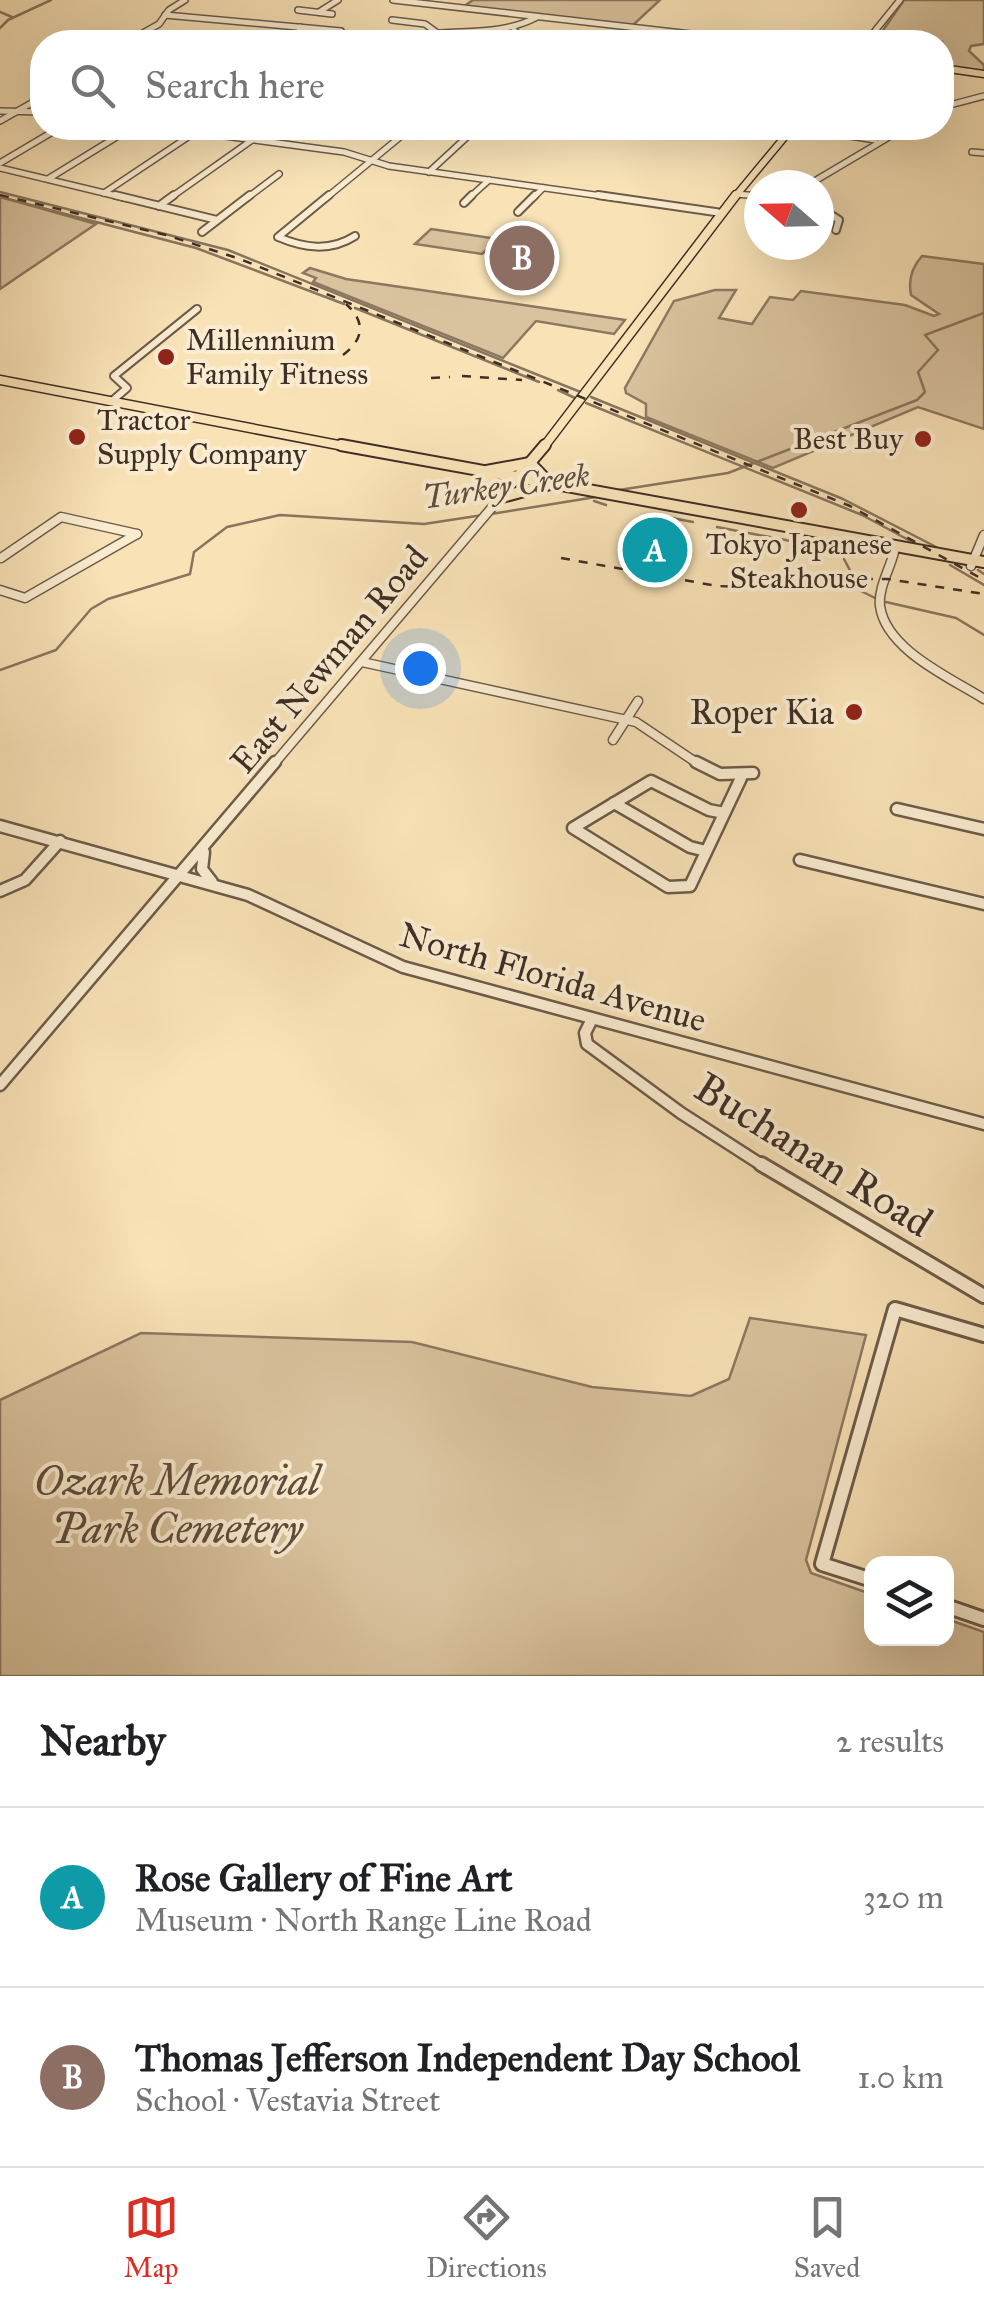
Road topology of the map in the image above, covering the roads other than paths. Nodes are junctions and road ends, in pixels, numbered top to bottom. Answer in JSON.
{"nodes":[{"id":1,"x":186,"y":0,"type":"edge"},
{"id":2,"x":338,"y":0,"type":"edge"},
{"id":3,"x":393,"y":0,"type":"edge"},
{"id":4,"x":443,"y":0,"type":"edge"},
{"id":5,"x":900,"y":0,"type":"edge"},
{"id":6,"x":436,"y":5,"type":"junction"},
{"id":7,"x":298,"y":10,"type":"dead end"},
{"id":8,"x":319,"y":12,"type":"junction"},
{"id":9,"x":332,"y":14,"type":"dead end"},
{"id":10,"x":164,"y":15,"type":"junction"},
{"id":11,"x":541,"y":17,"type":"junction"},
{"id":12,"x":392,"y":20,"type":"dead end"},
{"id":13,"x":300,"y":27,"type":"junction"},
{"id":14,"x":149,"y":30,"type":"edge"},
{"id":15,"x":300,"y":30,"type":"edge"},
{"id":16,"x":325,"y":30,"type":"edge"},
{"id":17,"x":433,"y":30,"type":"edge"},
{"id":18,"x":515,"y":30,"type":"edge"},
{"id":19,"x":638,"y":30,"type":"edge"},
{"id":20,"x":876,"y":30,"type":"edge"},
{"id":21,"x":954,"y":70,"type":"edge"},
{"id":22,"x":984,"y":74,"type":"edge"},
{"id":23,"x":984,"y":96,"type":"edge"},
{"id":24,"x":958,"y":101,"type":"junction"},
{"id":25,"x":954,"y":102,"type":"edge"},
{"id":26,"x":30,"y":104,"type":"edge"},
{"id":27,"x":984,"y":105,"type":"edge"},
{"id":28,"x":0,"y":111,"type":"edge"},
{"id":29,"x":17,"y":112,"type":"junction"},
{"id":30,"x":30,"y":112,"type":"edge"},
{"id":31,"x":0,"y":121,"type":"edge"},
{"id":32,"x":40,"y":140,"type":"edge"},
{"id":33,"x":111,"y":140,"type":"edge"},
{"id":34,"x":182,"y":140,"type":"edge"},
{"id":35,"x":251,"y":140,"type":"edge"},
{"id":36,"x":259,"y":140,"type":"edge"},
{"id":37,"x":396,"y":140,"type":"edge"},
{"id":38,"x":465,"y":140,"type":"edge"},
{"id":39,"x":782,"y":140,"type":"edge"},
{"id":40,"x":875,"y":140,"type":"edge"},
{"id":41,"x":972,"y":152,"type":"dead end"},
{"id":42,"x":984,"y":153,"type":"edge"},
{"id":43,"x":372,"y":160,"type":"junction"},
{"id":44,"x":0,"y":166,"type":"edge"},
{"id":45,"x":834,"y":171,"type":"edge"},
{"id":46,"x":429,"y":172,"type":"junction"},
{"id":47,"x":279,"y":174,"type":"dead end"},
{"id":48,"x":48,"y":180,"type":"junction"},
{"id":49,"x":489,"y":180,"type":"junction"},
{"id":50,"x":543,"y":188,"type":"junction"},
{"id":51,"x":104,"y":193,"type":"junction"},
{"id":52,"x":736,"y":194,"type":"junction"},
{"id":53,"x":744,"y":195,"type":"edge"},
{"id":54,"x":464,"y":203,"type":"dead end"},
{"id":55,"x":159,"y":206,"type":"junction"},
{"id":56,"x":518,"y":212,"type":"dead end"},
{"id":57,"x":722,"y":213,"type":"junction"},
{"id":58,"x":834,"y":217,"type":"edge"},
{"id":59,"x":217,"y":220,"type":"junction"},
{"id":60,"x":836,"y":230,"type":"dead end"},
{"id":61,"x":202,"y":232,"type":"dead end"},
{"id":62,"x":355,"y":236,"type":"dead end"},
{"id":63,"x":198,"y":310,"type":"dead end"},
{"id":64,"x":0,"y":380,"type":"edge"},
{"id":65,"x":112,"y":401,"type":"junction"},
{"id":66,"x":530,"y":463,"type":"junction"},
{"id":67,"x":481,"y":472,"type":"junction"},
{"id":68,"x":517,"y":478,"type":"junction"},
{"id":69,"x":550,"y":484,"type":"junction"},
{"id":70,"x":500,"y":500,"type":"junction"},
{"id":71,"x":984,"y":535,"type":"edge"},
{"id":72,"x":862,"y":541,"type":"junction"},
{"id":73,"x":894,"y":552,"type":"junction"},
{"id":74,"x":1,"y":558,"type":"edge"},
{"id":75,"x":978,"y":564,"type":"edge"},
{"id":76,"x":0,"y":590,"type":"edge"},
{"id":77,"x":362,"y":662,"type":"junction"},
{"id":78,"x":984,"y":699,"type":"edge"},
{"id":79,"x":638,"y":701,"type":"dead end"},
{"id":80,"x":626,"y":720,"type":"junction"},
{"id":81,"x":614,"y":740,"type":"dead end"},
{"id":82,"x":754,"y":773,"type":"dead end"},
{"id":83,"x":740,"y":778,"type":"junction"},
{"id":84,"x":614,"y":803,"type":"junction"},
{"id":85,"x":897,"y":809,"type":"dead end"},
{"id":86,"x":724,"y":813,"type":"junction"},
{"id":87,"x":0,"y":826,"type":"edge"},
{"id":88,"x":984,"y":829,"type":"edge"},
{"id":89,"x":60,"y":842,"type":"junction"},
{"id":90,"x":207,"y":846,"type":"junction"},
{"id":91,"x":706,"y":851,"type":"junction"},
{"id":92,"x":800,"y":860,"type":"dead end"},
{"id":93,"x":153,"y":866,"type":"junction"},
{"id":94,"x":183,"y":874,"type":"junction"},
{"id":95,"x":214,"y":884,"type":"junction"},
{"id":96,"x":0,"y":890,"type":"edge"},
{"id":97,"x":984,"y":904,"type":"edge"},
{"id":98,"x":592,"y":1019,"type":"junction"},
{"id":99,"x":572,"y":1034,"type":"dead end"},
{"id":100,"x":588,"y":1046,"type":"junction"},
{"id":101,"x":0,"y":1085,"type":"edge"},
{"id":102,"x":984,"y":1124,"type":"edge"},
{"id":103,"x":984,"y":1296,"type":"edge"},
{"id":104,"x":984,"y":1335,"type":"edge"},
{"id":105,"x":864,"y":1577,"type":"edge"},
{"id":106,"x":954,"y":1609,"type":"edge"},
{"id":107,"x":984,"y":1619,"type":"edge"}],
"edges":[{"from":1,"to":10,"type":"street"},
{"from":2,"to":8,"type":"street"},
{"from":3,"to":6,"type":"street"},
{"from":4,"to":6,"type":"street"},
{"from":5,"to":20,"type":"street"},
{"from":6,"to":11,"type":"street"},
{"from":7,"to":8,"type":"street"},
{"from":8,"to":9,"type":"street"},
{"from":10,"to":13,"type":"street"},
{"from":10,"to":14,"type":"street"},
{"from":11,"to":18,"type":"street"},
{"from":11,"to":19,"type":"street"},
{"from":12,"to":17,"type":"street"},
{"from":13,"to":15,"type":"street"},
{"from":13,"to":16,"type":"street"},
{"from":21,"to":22,"type":"main road"},
{"from":23,"to":24,"type":"street"},
{"from":24,"to":25,"type":"street"},
{"from":24,"to":27,"type":"street"},
{"from":26,"to":29,"type":"street"},
{"from":28,"to":29,"type":"street"},
{"from":29,"to":30,"type":"street"},
{"from":29,"to":31,"type":"street"},
{"from":32,"to":44,"type":"street"},
{"from":33,"to":48,"type":"street"},
{"from":34,"to":51,"type":"street"},
{"from":35,"to":55,"type":"street"},
{"from":36,"to":43,"type":"street"},
{"from":37,"to":43,"type":"street"},
{"from":38,"to":46,"type":"street"},
{"from":39,"to":52,"type":"main road"},
{"from":40,"to":45,"type":"street"},
{"from":41,"to":42,"type":"street"},
{"from":43,"to":46,"type":"street"},
{"from":43,"to":62,"type":"street"},
{"from":44,"to":48,"type":"street"},
{"from":46,"to":49,"type":"street"},
{"from":47,"to":59,"type":"street"},
{"from":48,"to":51,"type":"street"},
{"from":49,"to":50,"type":"street"},
{"from":49,"to":54,"type":"street"},
{"from":50,"to":56,"type":"street"},
{"from":50,"to":57,"type":"street"},
{"from":51,"to":55,"type":"street"},
{"from":52,"to":53,"type":"street"},
{"from":52,"to":57,"type":"main road"},
{"from":55,"to":59,"type":"street"},
{"from":57,"to":66,"type":"main road"},
{"from":58,"to":60,"type":"street"},
{"from":59,"to":61,"type":"street"},
{"from":63,"to":65,"type":"street"},
{"from":64,"to":65,"type":"main road"},
{"from":65,"to":67,"type":"main road"},
{"from":66,"to":67,"type":"main road"},
{"from":66,"to":68,"type":"main road"},
{"from":66,"to":69,"type":"main road"},
{"from":67,"to":68,"type":"main road"},
{"from":67,"to":70,"type":"main road"},
{"from":68,"to":69,"type":"main road"},
{"from":68,"to":70,"type":"street","name":"East Newman Road"},
{"from":69,"to":70,"type":"main road"},
{"from":69,"to":72,"type":"main road"},
{"from":70,"to":77,"type":"street","name":"East Newman Road"},
{"from":71,"to":75,"type":"street"},
{"from":72,"to":73,"type":"main road"},
{"from":72,"to":75,"type":"main road"},
{"from":73,"to":75,"type":"main road"},
{"from":73,"to":78,"type":"street"},
{"from":74,"to":76,"type":"street"},
{"from":77,"to":80,"type":"street"},
{"from":77,"to":90,"type":"street","name":"East Newman Road"},
{"from":79,"to":80,"type":"street"},
{"from":80,"to":81,"type":"street"},
{"from":80,"to":83,"type":"street"},
{"from":82,"to":83,"type":"street"},
{"from":83,"to":86,"type":"street"},
{"from":84,"to":86,"type":"street"},
{"from":84,"to":91,"type":"street"},
{"from":84,"to":91,"type":"street"},
{"from":85,"to":88,"type":"street"},
{"from":86,"to":91,"type":"street"},
{"from":87,"to":89,"type":"street","name":"North Florida Avenue"},
{"from":89,"to":93,"type":"street","name":"North Florida Avenue"},
{"from":89,"to":96,"type":"street"},
{"from":90,"to":93,"type":"street"},
{"from":90,"to":94,"type":"street","name":"East Newman Road"},
{"from":90,"to":95,"type":"street"},
{"from":92,"to":97,"type":"street"},
{"from":93,"to":94,"type":"street","name":"North Florida Avenue"},
{"from":94,"to":95,"type":"street","name":"North Florida Avenue"},
{"from":94,"to":101,"type":"street","name":"East Newman Road"},
{"from":95,"to":98,"type":"street","name":"North Florida Avenue"},
{"from":98,"to":100,"type":"street"},
{"from":98,"to":102,"type":"street","name":"North Florida Avenue"},
{"from":99,"to":100,"type":"street","name":"Buchanan Road"},
{"from":100,"to":103,"type":"street","name":"Buchanan Road"},
{"from":104,"to":105,"type":"street"},
{"from":106,"to":107,"type":"street"}]}
